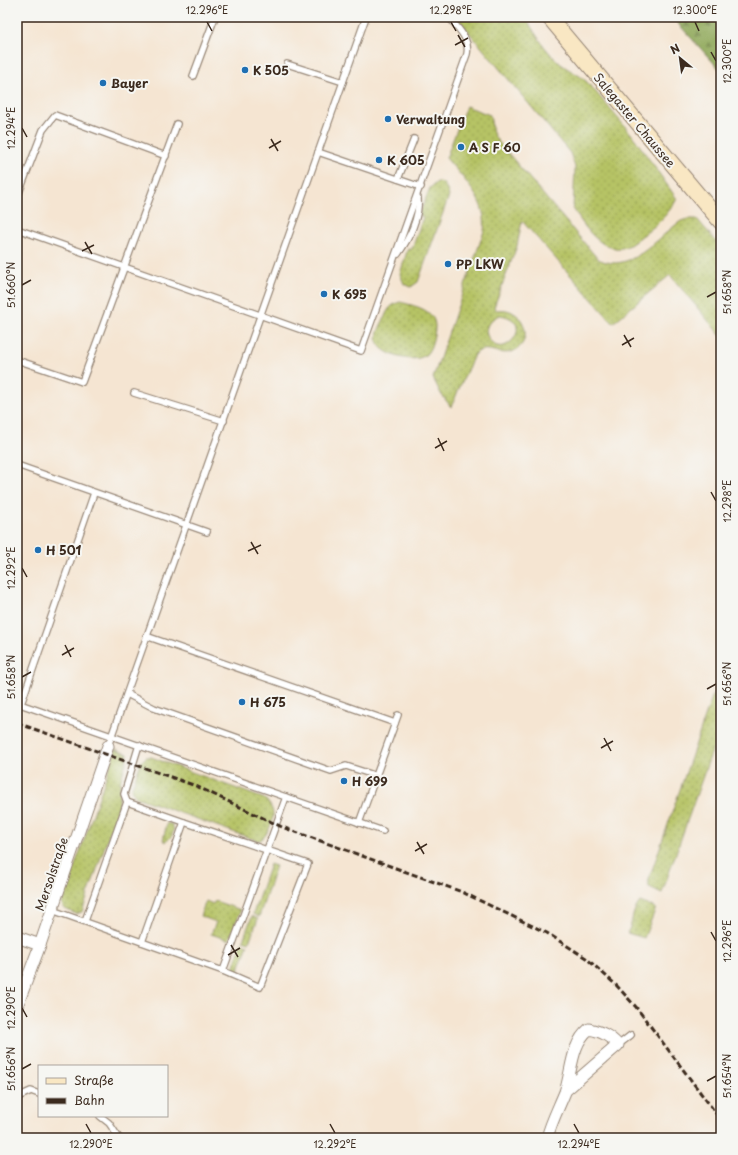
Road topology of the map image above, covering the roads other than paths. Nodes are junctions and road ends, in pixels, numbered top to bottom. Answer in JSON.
{"nodes":[{"id":1,"x":215,"y":17,"type":"edge"},
{"id":2,"x":366,"y":17,"type":"edge"},
{"id":3,"x":449,"y":17,"type":"edge"},
{"id":4,"x":549,"y":17,"type":"edge"},
{"id":5,"x":287,"y":64,"type":"dead end"},
{"id":6,"x":193,"y":76,"type":"dead end"},
{"id":7,"x":343,"y":82,"type":"junction"},
{"id":8,"x":178,"y":124,"type":"dead end"},
{"id":9,"x":414,"y":139,"type":"dead end"},
{"id":10,"x":318,"y":152,"type":"junction"},
{"id":11,"x":166,"y":156,"type":"junction"},
{"id":12,"x":398,"y":179,"type":"junction"},
{"id":13,"x":420,"y":187,"type":"junction"},
{"id":14,"x":417,"y":195,"type":"junction"},
{"id":15,"x":17,"y":198,"type":"edge"},
{"id":16,"x":721,"y":222,"type":"edge"},
{"id":17,"x":17,"y":229,"type":"edge"},
{"id":18,"x":395,"y":257,"type":"junction"},
{"id":19,"x":126,"y":267,"type":"junction"},
{"id":20,"x":261,"y":315,"type":"junction"},
{"id":21,"x":17,"y":360,"type":"edge"},
{"id":22,"x":134,"y":393,"type":"dead end"},
{"id":23,"x":224,"y":421,"type":"junction"},
{"id":24,"x":17,"y":465,"type":"edge"},
{"id":25,"x":94,"y":493,"type":"junction"},
{"id":26,"x":185,"y":524,"type":"junction"},
{"id":27,"x":207,"y":532,"type":"dead end"},
{"id":28,"x":146,"y":636,"type":"junction"},
{"id":29,"x":128,"y":694,"type":"junction"},
{"id":30,"x":19,"y":703,"type":"edge"},
{"id":31,"x":398,"y":715,"type":"dead end"},
{"id":32,"x":395,"y":723,"type":"junction"},
{"id":33,"x":109,"y":744,"type":"junction"},
{"id":34,"x":139,"y":745,"type":"junction"},
{"id":35,"x":376,"y":776,"type":"junction"},
{"id":36,"x":286,"y":798,"type":"junction"},
{"id":37,"x":127,"y":802,"type":"junction"},
{"id":38,"x":184,"y":822,"type":"junction"},
{"id":39,"x":359,"y":823,"type":"junction"},
{"id":40,"x":383,"y":832,"type":"dead end"},
{"id":41,"x":267,"y":850,"type":"junction"},
{"id":42,"x":52,"y":910,"type":"junction"},
{"id":43,"x":85,"y":921,"type":"junction"},
{"id":44,"x":17,"y":937,"type":"edge"},
{"id":45,"x":142,"y":942,"type":"junction"},
{"id":46,"x":40,"y":945,"type":"junction"},
{"id":47,"x":223,"y":971,"type":"junction"},
{"id":48,"x":17,"y":1006,"type":"edge"},
{"id":49,"x":631,"y":1035,"type":"dead end"},
{"id":50,"x":618,"y":1045,"type":"junction"},
{"id":51,"x":566,"y":1090,"type":"junction"},
{"id":52,"x":38,"y":1094,"type":"edge"},
{"id":53,"x":17,"y":1095,"type":"edge"},
{"id":54,"x":101,"y":1117,"type":"edge"},
{"id":55,"x":119,"y":1138,"type":"edge"},
{"id":56,"x":547,"y":1138,"type":"edge"}],
"edges":[{"from":1,"to":6,"type":"lane"},
{"from":2,"to":7,"type":"lane"},
{"from":3,"to":13,"type":"lane"},
{"from":4,"to":16,"type":"main road","name":"Salegaster Chaussee"},
{"from":5,"to":7,"type":"lane"},
{"from":7,"to":10,"type":"lane"},
{"from":8,"to":11,"type":"lane"},
{"from":9,"to":12,"type":"lane"},
{"from":10,"to":12,"type":"lane"},
{"from":10,"to":20,"type":"lane"},
{"from":11,"to":15,"type":"lane"},
{"from":11,"to":19,"type":"lane"},
{"from":12,"to":13,"type":"lane"},
{"from":13,"to":14,"type":"lane"},
{"from":14,"to":18,"type":"lane"},
{"from":14,"to":18,"type":"lane"},
{"from":17,"to":19,"type":"lane"},
{"from":18,"to":20,"type":"lane"},
{"from":19,"to":20,"type":"lane"},
{"from":19,"to":21,"type":"lane"},
{"from":20,"to":23,"type":"lane"},
{"from":22,"to":23,"type":"lane"},
{"from":23,"to":26,"type":"lane"},
{"from":24,"to":25,"type":"lane"},
{"from":25,"to":26,"type":"lane"},
{"from":25,"to":30,"type":"lane"},
{"from":26,"to":27,"type":"lane"},
{"from":26,"to":28,"type":"lane"},
{"from":28,"to":29,"type":"lane"},
{"from":28,"to":32,"type":"lane"},
{"from":29,"to":33,"type":"lane"},
{"from":29,"to":35,"type":"lane"},
{"from":30,"to":33,"type":"lane"},
{"from":31,"to":32,"type":"lane"},
{"from":32,"to":35,"type":"lane"},
{"from":33,"to":34,"type":"lane"},
{"from":33,"to":42,"type":"street","name":"Mersolstraße"},
{"from":34,"to":36,"type":"lane"},
{"from":34,"to":37,"type":"lane"},
{"from":35,"to":39,"type":"lane"},
{"from":36,"to":39,"type":"lane"},
{"from":36,"to":41,"type":"lane"},
{"from":37,"to":38,"type":"lane"},
{"from":37,"to":43,"type":"lane"},
{"from":38,"to":41,"type":"lane"},
{"from":38,"to":45,"type":"lane"},
{"from":39,"to":40,"type":"lane"},
{"from":41,"to":47,"type":"lane"},
{"from":41,"to":47,"type":"lane"},
{"from":42,"to":43,"type":"lane"},
{"from":42,"to":46,"type":"street","name":"Mersolstraße"},
{"from":43,"to":45,"type":"lane"},
{"from":44,"to":46,"type":"street"},
{"from":45,"to":47,"type":"lane"},
{"from":46,"to":48,"type":"street","name":"Mersolstraße"},
{"from":49,"to":50,"type":"lane"},
{"from":50,"to":51,"type":"street"},
{"from":50,"to":51,"type":"street"},
{"from":51,"to":56,"type":"street"},
{"from":52,"to":53,"type":"lane"},
{"from":54,"to":55,"type":"lane"}]}
